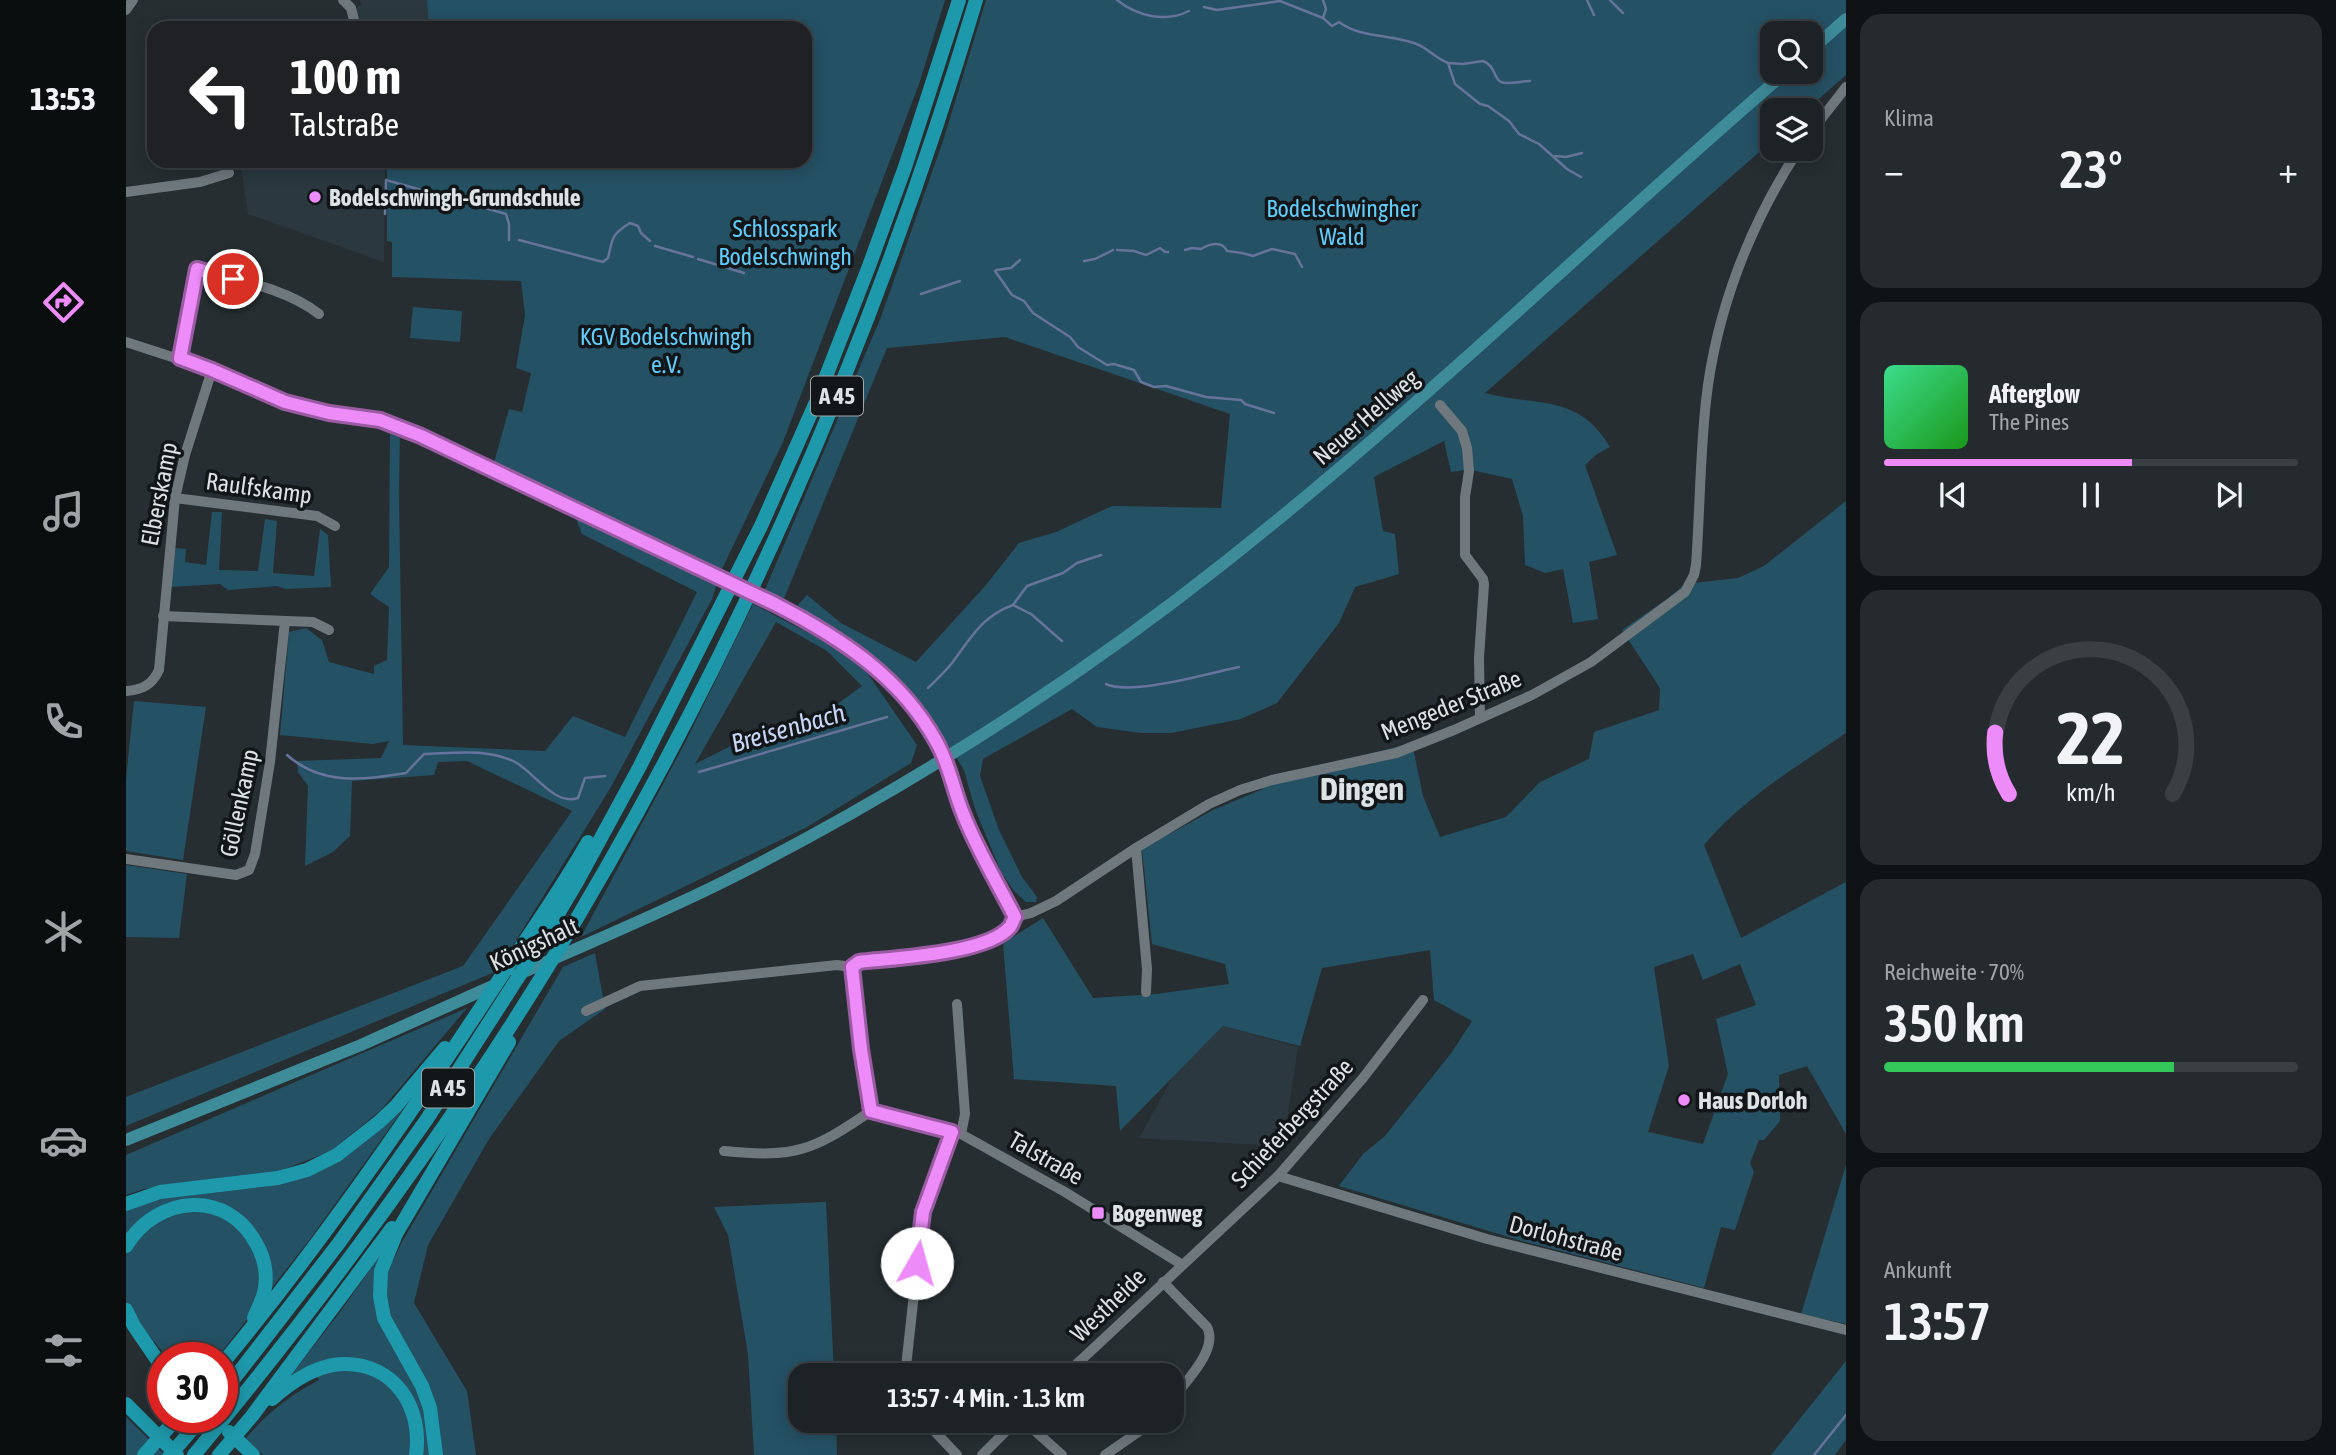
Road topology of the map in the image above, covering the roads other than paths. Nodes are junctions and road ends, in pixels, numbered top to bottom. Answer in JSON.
{"nodes":[{"id":1,"x":133,"y":0,"type":"edge"},
{"id":2,"x":343,"y":0,"type":"edge"},
{"id":3,"x":959,"y":0,"type":"edge"},
{"id":4,"x":976,"y":0,"type":"edge"},
{"id":5,"x":126,"y":10,"type":"edge"},
{"id":6,"x":1846,"y":19,"type":"edge"},
{"id":7,"x":354,"y":21,"type":"edge"},
{"id":8,"x":1823,"y":39,"type":"edge"},
{"id":9,"x":1773,"y":84,"type":"edge"},
{"id":10,"x":1846,"y":87,"type":"edge"},
{"id":11,"x":1823,"y":117,"type":"edge"},
{"id":12,"x":1792,"y":161,"type":"edge"},
{"id":13,"x":229,"y":173,"type":"dead end"},
{"id":14,"x":126,"y":192,"type":"edge"},
{"id":15,"x":320,"y":314,"type":"dead end"},
{"id":16,"x":126,"y":342,"type":"edge"},
{"id":17,"x":180,"y":358,"type":"junction"},
{"id":18,"x":212,"y":370,"type":"junction"},
{"id":19,"x":1440,"y":405,"type":"dead end"},
{"id":20,"x":174,"y":498,"type":"junction"},
{"id":21,"x":335,"y":526,"type":"dead end"},
{"id":22,"x":163,"y":616,"type":"junction"},
{"id":23,"x":285,"y":621,"type":"junction"},
{"id":24,"x":329,"y":630,"type":"dead end"},
{"id":25,"x":126,"y":691,"type":"edge"},
{"id":26,"x":1480,"y":718,"type":"junction"},
{"id":27,"x":946,"y":758,"type":"junction"},
{"id":28,"x":640,"y":766,"type":"junction"},
{"id":29,"x":1136,"y":848,"type":"junction"},
{"id":30,"x":126,"y":859,"type":"edge"},
{"id":31,"x":1015,"y":917,"type":"junction"},
{"id":32,"x":852,"y":967,"type":"junction"},
{"id":33,"x":546,"y":969,"type":"junction"},
{"id":34,"x":1146,"y":992,"type":"dead end"},
{"id":35,"x":1423,"y":1000,"type":"dead end"},
{"id":36,"x":957,"y":1004,"type":"dead end"},
{"id":37,"x":586,"y":1010,"type":"dead end"},
{"id":38,"x":475,"y":1016,"type":"junction"},
{"id":39,"x":871,"y":1111,"type":"junction"},
{"id":40,"x":956,"y":1133,"type":"junction"},
{"id":41,"x":126,"y":1140,"type":"edge"},
{"id":42,"x":724,"y":1151,"type":"dead end"},
{"id":43,"x":434,"y":1167,"type":"junction"},
{"id":44,"x":1278,"y":1176,"type":"junction"},
{"id":45,"x":126,"y":1204,"type":"edge"},
{"id":46,"x":126,"y":1246,"type":"edge"},
{"id":47,"x":1181,"y":1264,"type":"junction"},
{"id":48,"x":1163,"y":1282,"type":"junction"},
{"id":49,"x":126,"y":1310,"type":"edge"},
{"id":50,"x":1846,"y":1330,"type":"edge"},
{"id":51,"x":126,"y":1331,"type":"edge"},
{"id":52,"x":239,"y":1344,"type":"joint"},
{"id":53,"x":147,"y":1345,"type":"edge"},
{"id":54,"x":147,"y":1352,"type":"edge"},
{"id":55,"x":906,"y":1363,"type":"edge"},
{"id":56,"x":1079,"y":1363,"type":"edge"},
{"id":57,"x":238,"y":1374,"type":"edge"},
{"id":58,"x":1184,"y":1384,"type":"edge"},
{"id":59,"x":126,"y":1404,"type":"edge"},
{"id":60,"x":253,"y":1416,"type":"junction"},
{"id":61,"x":164,"y":1433,"type":"edge"},
{"id":62,"x":189,"y":1433,"type":"edge"},
{"id":63,"x":230,"y":1433,"type":"edge"},
{"id":64,"x":936,"y":1433,"type":"edge"},
{"id":65,"x":1004,"y":1433,"type":"edge"},
{"id":66,"x":1037,"y":1433,"type":"edge"},
{"id":67,"x":1137,"y":1433,"type":"edge"},
{"id":68,"x":144,"y":1455,"type":"edge"},
{"id":69,"x":170,"y":1455,"type":"edge"},
{"id":70,"x":177,"y":1455,"type":"edge"},
{"id":71,"x":194,"y":1455,"type":"edge"},
{"id":72,"x":219,"y":1455,"type":"edge"},
{"id":73,"x":253,"y":1455,"type":"edge"},
{"id":74,"x":416,"y":1455,"type":"edge"},
{"id":75,"x":436,"y":1455,"type":"edge"},
{"id":76,"x":957,"y":1455,"type":"edge"},
{"id":77,"x":982,"y":1455,"type":"edge"},
{"id":78,"x":1062,"y":1455,"type":"edge"},
{"id":79,"x":1105,"y":1455,"type":"edge"}],
"edges":[{"from":1,"to":5,"type":"street"},
{"from":2,"to":7,"type":"street"},
{"from":3,"to":28,"type":"highway","number":"A 45"},
{"from":4,"to":33,"type":"highway","number":"A 45"},
{"from":6,"to":8,"type":"main road"},
{"from":9,"to":27,"type":"main road","name":"Neuer Hellweg"},
{"from":10,"to":11,"type":"street"},
{"from":12,"to":26,"type":"street","name":"Mengeder Straße"},
{"from":13,"to":14,"type":"street"},
{"from":15,"to":17,"type":"street"},
{"from":16,"to":17,"type":"street"},
{"from":17,"to":18,"type":"street"},
{"from":18,"to":20,"type":"street","name":"Elberskamp"},
{"from":18,"to":27,"type":"street"},
{"from":19,"to":26,"type":"street"},
{"from":20,"to":21,"type":"street","name":"Raulfskamp"},
{"from":20,"to":22,"type":"street","name":"Elberskamp"},
{"from":22,"to":23,"type":"street"},
{"from":22,"to":25,"type":"street","name":"Elberskamp"},
{"from":23,"to":24,"type":"street"},
{"from":23,"to":30,"type":"street","name":"Göllenkamp"},
{"from":26,"to":29,"type":"street","name":"Mengeder Straße"},
{"from":27,"to":31,"type":"street"},
{"from":27,"to":41,"type":"main road","name":"Königshalt"},
{"from":28,"to":38,"type":"highway"},
{"from":28,"to":57,"type":"highway","number":"A 45"},
{"from":29,"to":31,"type":"street","name":"Mengeder Straße"},
{"from":29,"to":34,"type":"street"},
{"from":31,"to":32,"type":"street","name":"Mengeder Straße"},
{"from":32,"to":37,"type":"street","name":"Mengeder Straße"},
{"from":32,"to":39,"type":"street"},
{"from":33,"to":43,"type":"highway"},
{"from":33,"to":71,"type":"highway","number":"A 45"},
{"from":35,"to":44,"type":"street","name":"Schieferbergstraße"},
{"from":36,"to":40,"type":"street"},
{"from":38,"to":45,"type":"highway"},
{"from":38,"to":52,"type":"highway"},
{"from":39,"to":40,"type":"street","name":"Talstraße"},
{"from":39,"to":42,"type":"street"},
{"from":40,"to":47,"type":"street","name":"Talstraße"},
{"from":40,"to":55,"type":"street"},
{"from":43,"to":60,"type":"highway"},
{"from":43,"to":75,"type":"highway"},
{"from":44,"to":47,"type":"street","name":"Schieferbergstraße"},
{"from":44,"to":50,"type":"street","name":"Dorlohstraße"},
{"from":46,"to":52,"type":"highway"},
{"from":47,"to":48,"type":"street","name":"Westheide"},
{"from":48,"to":56,"type":"street","name":"Westheide"},
{"from":48,"to":58,"type":"street"},
{"from":49,"to":53,"type":"highway"},
{"from":51,"to":54,"type":"highway"},
{"from":59,"to":70,"type":"highway"},
{"from":60,"to":72,"type":"highway"},
{"from":60,"to":74,"type":"highway"},
{"from":61,"to":68,"type":"highway"},
{"from":62,"to":69,"type":"highway"},
{"from":63,"to":73,"type":"highway"},
{"from":64,"to":76,"type":"street"},
{"from":65,"to":77,"type":"street"},
{"from":66,"to":78,"type":"street"},
{"from":67,"to":79,"type":"street"}]}
